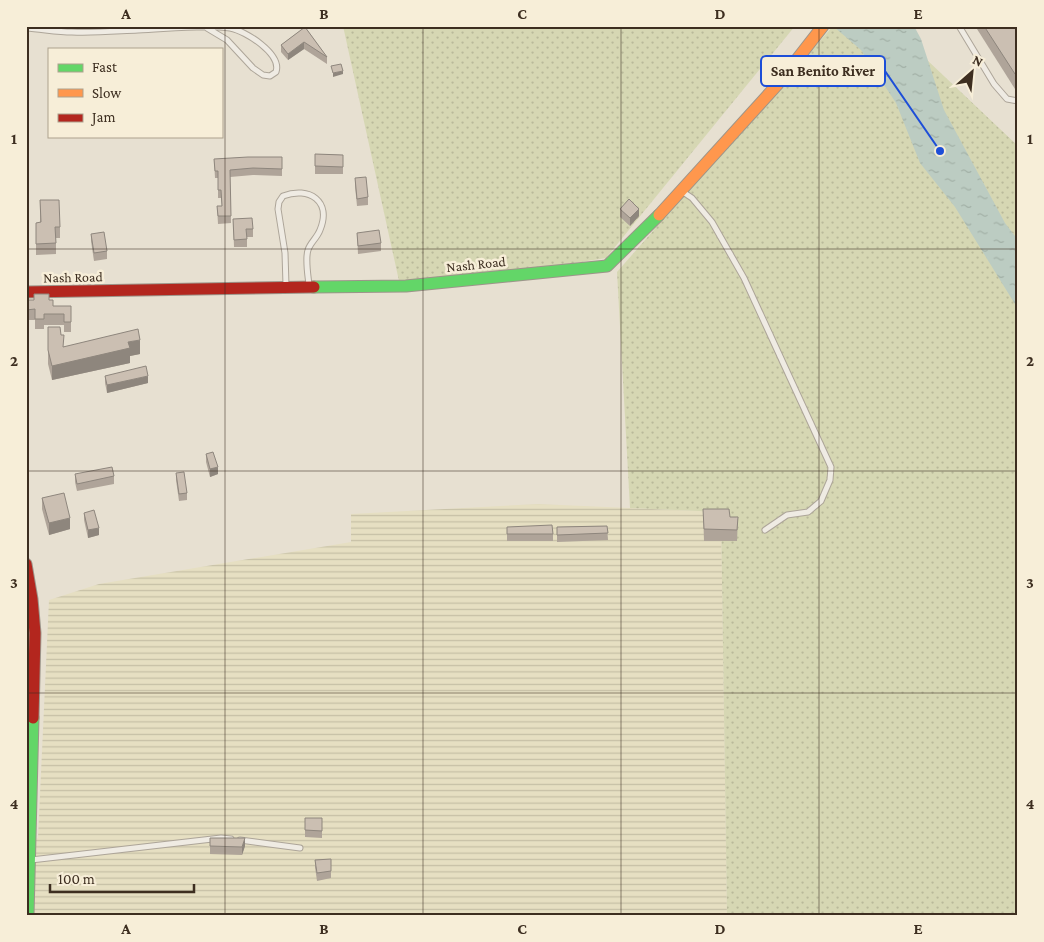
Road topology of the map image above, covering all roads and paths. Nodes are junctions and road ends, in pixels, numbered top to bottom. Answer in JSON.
{"nodes":[{"id":1,"x":823,"y":26,"type":"edge"},
{"id":2,"x":958,"y":26,"type":"edge"},
{"id":3,"x":26,"y":28,"type":"edge"},
{"id":4,"x":207,"y":28,"type":"junction"},
{"id":5,"x":1018,"y":101,"type":"edge"},
{"id":6,"x":681,"y":190,"type":"junction"},
{"id":7,"x":286,"y":288,"type":"junction"},
{"id":8,"x":309,"y":288,"type":"junction"},
{"id":9,"x":26,"y":292,"type":"edge"},
{"id":10,"x":765,"y":530,"type":"dead end"},
{"id":11,"x":26,"y":564,"type":"edge"},
{"id":12,"x":300,"y":848,"type":"dead end"},
{"id":13,"x":31,"y":860,"type":"junction"},
{"id":14,"x":28,"y":916,"type":"edge"}],
"edges":[{"from":1,"to":6,"type":"street","name":"Nash Road"},
{"from":2,"to":5,"type":"lane"},
{"from":3,"to":4,"type":"lane"},
{"from":4,"to":4,"type":"lane"},
{"from":6,"to":8,"type":"street","name":"Nash Road"},
{"from":6,"to":10,"type":"lane"},
{"from":7,"to":8,"type":"street","name":"Nash Road"},
{"from":7,"to":8,"type":"lane"},
{"from":7,"to":9,"type":"street","name":"Nash Road"},
{"from":11,"to":13,"type":"street"},
{"from":12,"to":13,"type":"lane"},
{"from":13,"to":14,"type":"street"}]}
